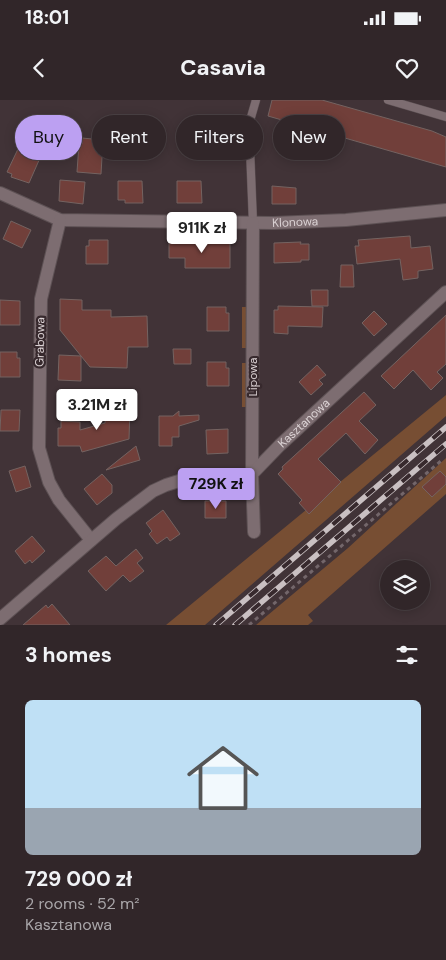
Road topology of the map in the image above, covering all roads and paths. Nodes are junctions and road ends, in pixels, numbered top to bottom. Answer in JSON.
{"nodes":[{"id":1,"x":256,"y":100,"type":"edge"},
{"id":2,"x":388,"y":100,"type":"edge"},
{"id":3,"x":446,"y":117,"type":"edge"},
{"id":4,"x":0,"y":193,"type":"edge"},
{"id":5,"x":446,"y":210,"type":"edge"},
{"id":6,"x":60,"y":220,"type":"junction"},
{"id":7,"x":253,"y":223,"type":"junction"},
{"id":8,"x":446,"y":292,"type":"edge"},
{"id":9,"x":442,"y":460,"type":"dead end"},
{"id":10,"x":252,"y":474,"type":"junction"},
{"id":11,"x":254,"y":532,"type":"dead end"},
{"id":12,"x":91,"y":540,"type":"junction"},
{"id":13,"x":0,"y":619,"type":"edge"},
{"id":14,"x":249,"y":625,"type":"edge"}],
"edges":[{"from":1,"to":7,"type":"lane"},
{"from":2,"to":3,"type":"lane"},
{"from":4,"to":6,"type":"street","name":"Klonowa"},
{"from":5,"to":7,"type":"street","name":"Klonowa"},
{"from":6,"to":7,"type":"street","name":"Klonowa"},
{"from":6,"to":12,"type":"street","name":"Grabowa"},
{"from":7,"to":10,"type":"street","name":"Lipowa"},
{"from":8,"to":10,"type":"street","name":"Kasztanowa"},
{"from":9,"to":14,"type":"path"},
{"from":10,"to":11,"type":"street","name":"Lipowa"},
{"from":10,"to":12,"type":"street"},
{"from":12,"to":13,"type":"street"}]}
